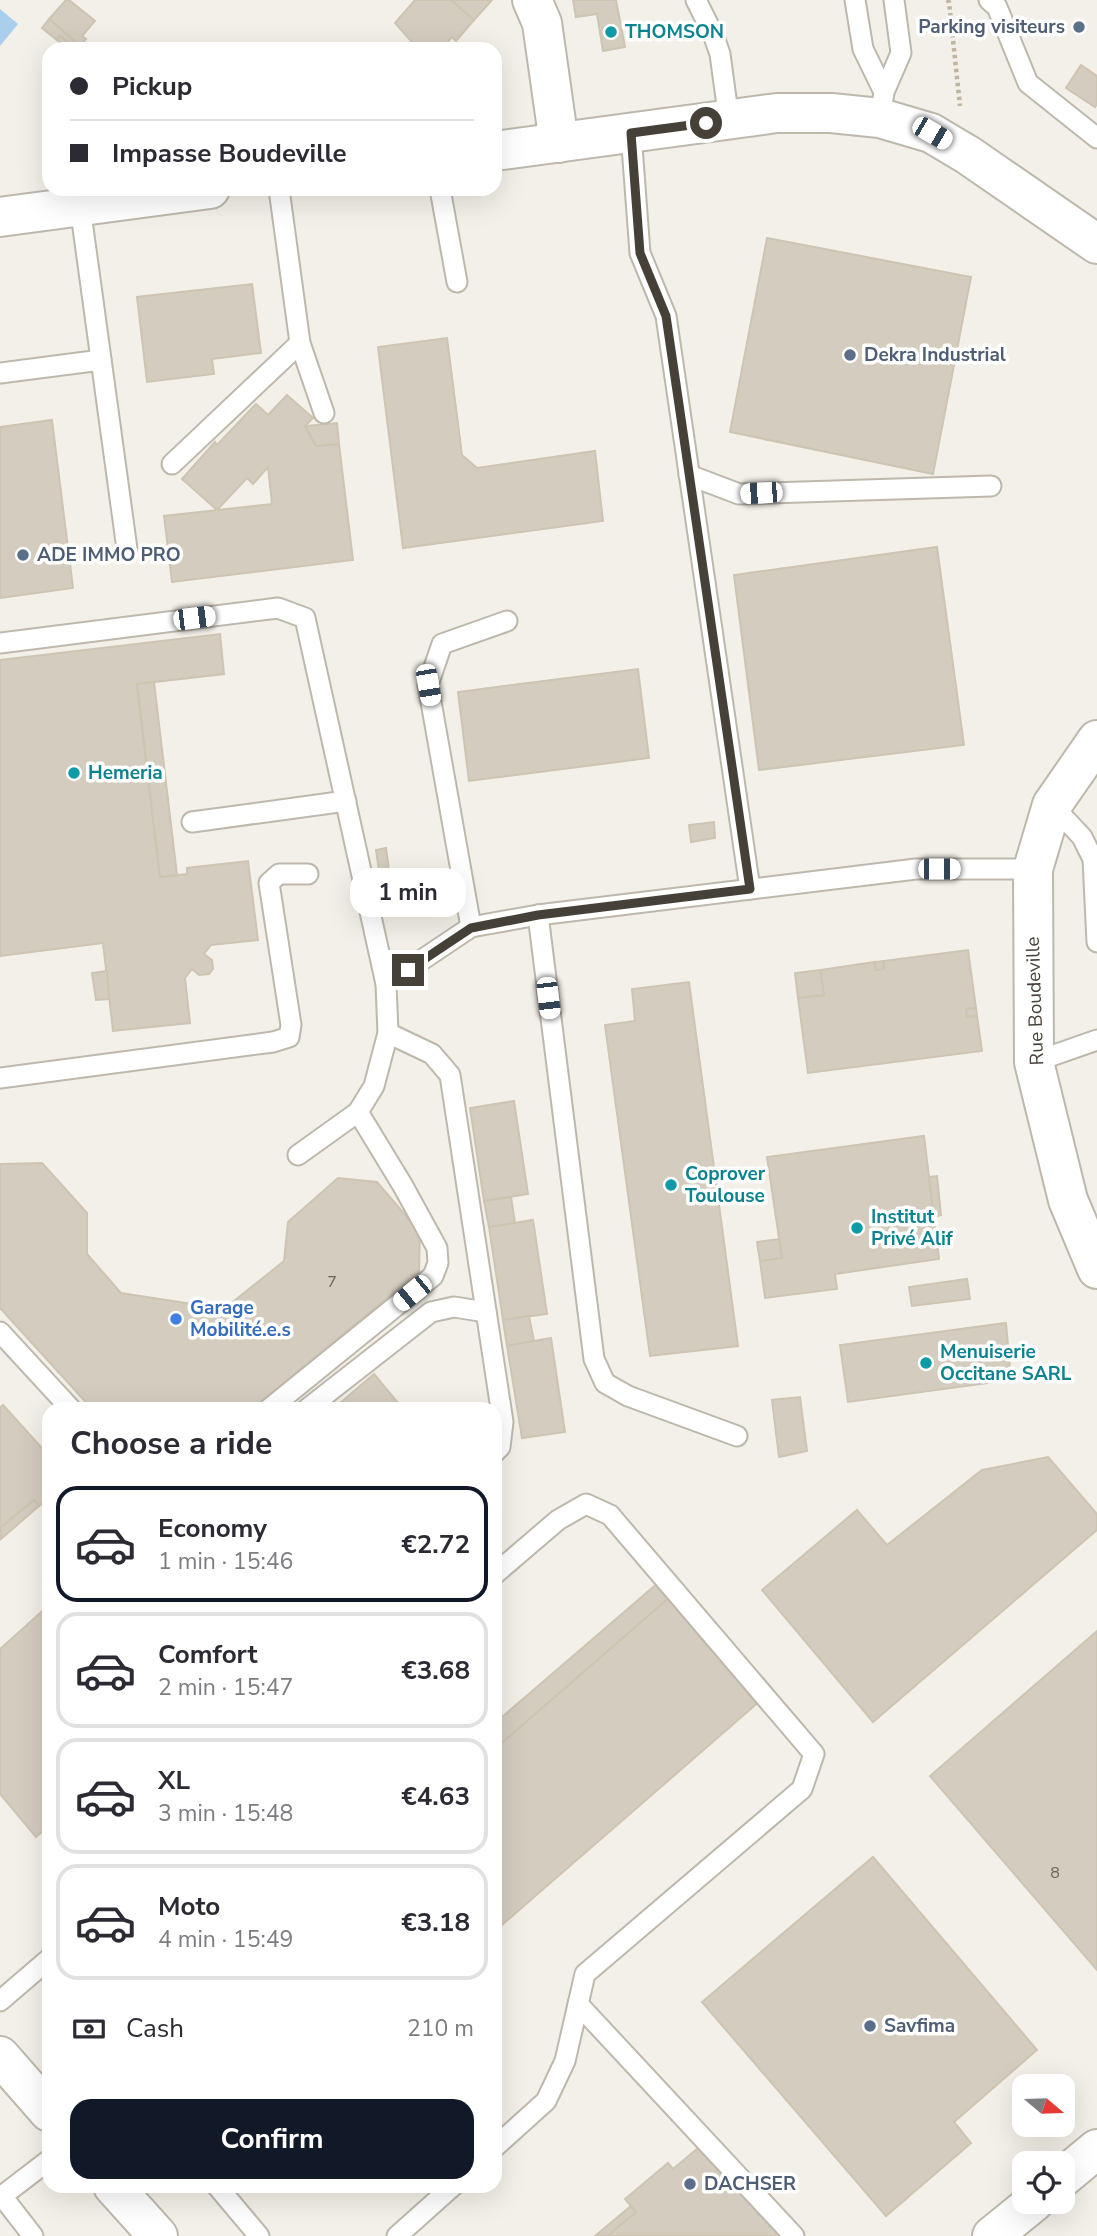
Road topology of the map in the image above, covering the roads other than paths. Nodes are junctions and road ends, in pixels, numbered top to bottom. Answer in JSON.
{"nodes":[{"id":1,"x":532,"y":0,"type":"edge"},
{"id":2,"x":696,"y":0,"type":"edge"},
{"id":3,"x":855,"y":0,"type":"edge"},
{"id":4,"x":894,"y":0,"type":"edge"},
{"id":5,"x":989,"y":0,"type":"edge"},
{"id":6,"x":882,"y":105,"type":"junction"},
{"id":7,"x":729,"y":120,"type":"junction"},
{"id":8,"x":631,"y":133,"type":"junction"},
{"id":9,"x":1097,"y":138,"type":"edge"},
{"id":10,"x":559,"y":143,"type":"junction"},
{"id":11,"x":502,"y":150,"type":"edge"},
{"id":12,"x":156,"y":196,"type":"edge"},
{"id":13,"x":280,"y":196,"type":"edge"},
{"id":14,"x":441,"y":196,"type":"edge"},
{"id":15,"x":80,"y":206,"type":"junction"},
{"id":16,"x":0,"y":217,"type":"edge"},
{"id":17,"x":1097,"y":244,"type":"edge"},
{"id":18,"x":457,"y":282,"type":"dead end"},
{"id":19,"x":300,"y":342,"type":"junction"},
{"id":20,"x":102,"y":360,"type":"junction"},
{"id":21,"x":0,"y":373,"type":"edge"},
{"id":22,"x":324,"y":414,"type":"dead end"},
{"id":23,"x":172,"y":464,"type":"dead end"},
{"id":24,"x":689,"y":475,"type":"junction"},
{"id":25,"x":991,"y":485,"type":"dead end"},
{"id":26,"x":127,"y":549,"type":"dead end"},
{"id":27,"x":508,"y":621,"type":"dead end"},
{"id":28,"x":0,"y":643,"type":"edge"},
{"id":29,"x":1097,"y":740,"type":"edge"},
{"id":30,"x":346,"y":800,"type":"junction"},
{"id":31,"x":1052,"y":805,"type":"junction"},
{"id":32,"x":192,"y":822,"type":"dead end"},
{"id":33,"x":1032,"y":869,"type":"junction"},
{"id":34,"x":308,"y":874,"type":"dead end"},
{"id":35,"x":750,"y":889,"type":"junction"},
{"id":36,"x":538,"y":915,"type":"junction"},
{"id":37,"x":471,"y":928,"type":"junction"},
{"id":38,"x":1097,"y":942,"type":"edge"},
{"id":39,"x":386,"y":984,"type":"junction"},
{"id":40,"x":388,"y":1033,"type":"junction"},
{"id":41,"x":1097,"y":1040,"type":"edge"},
{"id":42,"x":1034,"y":1062,"type":"junction"},
{"id":43,"x":0,"y":1078,"type":"edge"},
{"id":44,"x":358,"y":1112,"type":"junction"},
{"id":45,"x":298,"y":1155,"type":"dead end"},
{"id":46,"x":1097,"y":1269,"type":"edge"},
{"id":47,"x":486,"y":1312,"type":"junction"},
{"id":48,"x":0,"y":1332,"type":"edge"},
{"id":49,"x":65,"y":1402,"type":"edge"},
{"id":50,"x":278,"y":1402,"type":"edge"},
{"id":51,"x":316,"y":1402,"type":"edge"},
{"id":52,"x":500,"y":1402,"type":"edge"},
{"id":53,"x":737,"y":1436,"type":"dead end"},
{"id":54,"x":502,"y":1568,"type":"edge"},
{"id":55,"x":42,"y":1965,"type":"edge"},
{"id":56,"x":0,"y":2001,"type":"edge"},
{"id":57,"x":578,"y":2004,"type":"junction"},
{"id":58,"x":0,"y":2056,"type":"edge"},
{"id":59,"x":42,"y":2104,"type":"edge"},
{"id":60,"x":502,"y":2141,"type":"edge"},
{"id":61,"x":1097,"y":2149,"type":"edge"},
{"id":62,"x":42,"y":2165,"type":"edge"},
{"id":63,"x":1075,"y":2167,"type":"edge"},
{"id":64,"x":119,"y":2193,"type":"edge"},
{"id":65,"x":223,"y":2193,"type":"edge"},
{"id":66,"x":445,"y":2193,"type":"edge"},
{"id":67,"x":1,"y":2195,"type":"edge"},
{"id":68,"x":1019,"y":2214,"type":"edge"},
{"id":69,"x":33,"y":2236,"type":"edge"},
{"id":70,"x":158,"y":2236,"type":"edge"},
{"id":71,"x":259,"y":2236,"type":"edge"},
{"id":72,"x":397,"y":2236,"type":"edge"},
{"id":73,"x":794,"y":2236,"type":"edge"},
{"id":74,"x":992,"y":2236,"type":"edge"}],
"edges":[{"from":1,"to":10,"type":"street"},
{"from":2,"to":7,"type":"lane"},
{"from":3,"to":6,"type":"lane"},
{"from":4,"to":6,"type":"lane"},
{"from":5,"to":9,"type":"lane"},
{"from":6,"to":7,"type":"street"},
{"from":6,"to":17,"type":"street"},
{"from":7,"to":8,"type":"street"},
{"from":8,"to":10,"type":"street"},
{"from":8,"to":24,"type":"lane"},
{"from":10,"to":11,"type":"street"},
{"from":12,"to":15,"type":"street"},
{"from":13,"to":19,"type":"lane"},
{"from":14,"to":18,"type":"lane"},
{"from":15,"to":16,"type":"street"},
{"from":15,"to":20,"type":"lane"},
{"from":19,"to":22,"type":"lane"},
{"from":19,"to":23,"type":"lane"},
{"from":20,"to":21,"type":"lane"},
{"from":20,"to":26,"type":"lane"},
{"from":24,"to":25,"type":"lane"},
{"from":24,"to":35,"type":"lane"},
{"from":27,"to":37,"type":"lane"},
{"from":28,"to":30,"type":"lane"},
{"from":29,"to":31,"type":"street","name":"Rue Boudeville"},
{"from":30,"to":32,"type":"lane"},
{"from":30,"to":39,"type":"lane"},
{"from":31,"to":33,"type":"street","name":"Rue Boudeville"},
{"from":31,"to":38,"type":"lane"},
{"from":33,"to":35,"type":"lane"},
{"from":33,"to":42,"type":"street","name":"Rue Boudeville"},
{"from":34,"to":43,"type":"lane"},
{"from":35,"to":36,"type":"lane"},
{"from":36,"to":37,"type":"lane"},
{"from":36,"to":53,"type":"lane"},
{"from":37,"to":39,"type":"lane"},
{"from":39,"to":40,"type":"lane"},
{"from":40,"to":44,"type":"lane"},
{"from":40,"to":47,"type":"lane"},
{"from":41,"to":42,"type":"lane"},
{"from":42,"to":46,"type":"street","name":"Rue Boudeville"},
{"from":44,"to":45,"type":"lane"},
{"from":44,"to":50,"type":"lane"},
{"from":47,"to":51,"type":"lane"},
{"from":47,"to":52,"type":"lane"},
{"from":48,"to":49,"type":"lane"},
{"from":54,"to":57,"type":"lane"},
{"from":55,"to":56,"type":"lane"},
{"from":57,"to":60,"type":"lane"},
{"from":57,"to":73,"type":"lane"},
{"from":58,"to":59,"type":"street"},
{"from":61,"to":63,"type":"street"},
{"from":62,"to":67,"type":"lane"},
{"from":64,"to":70,"type":"street"},
{"from":65,"to":71,"type":"lane"},
{"from":66,"to":72,"type":"lane"},
{"from":67,"to":69,"type":"lane"},
{"from":68,"to":74,"type":"street"}]}
